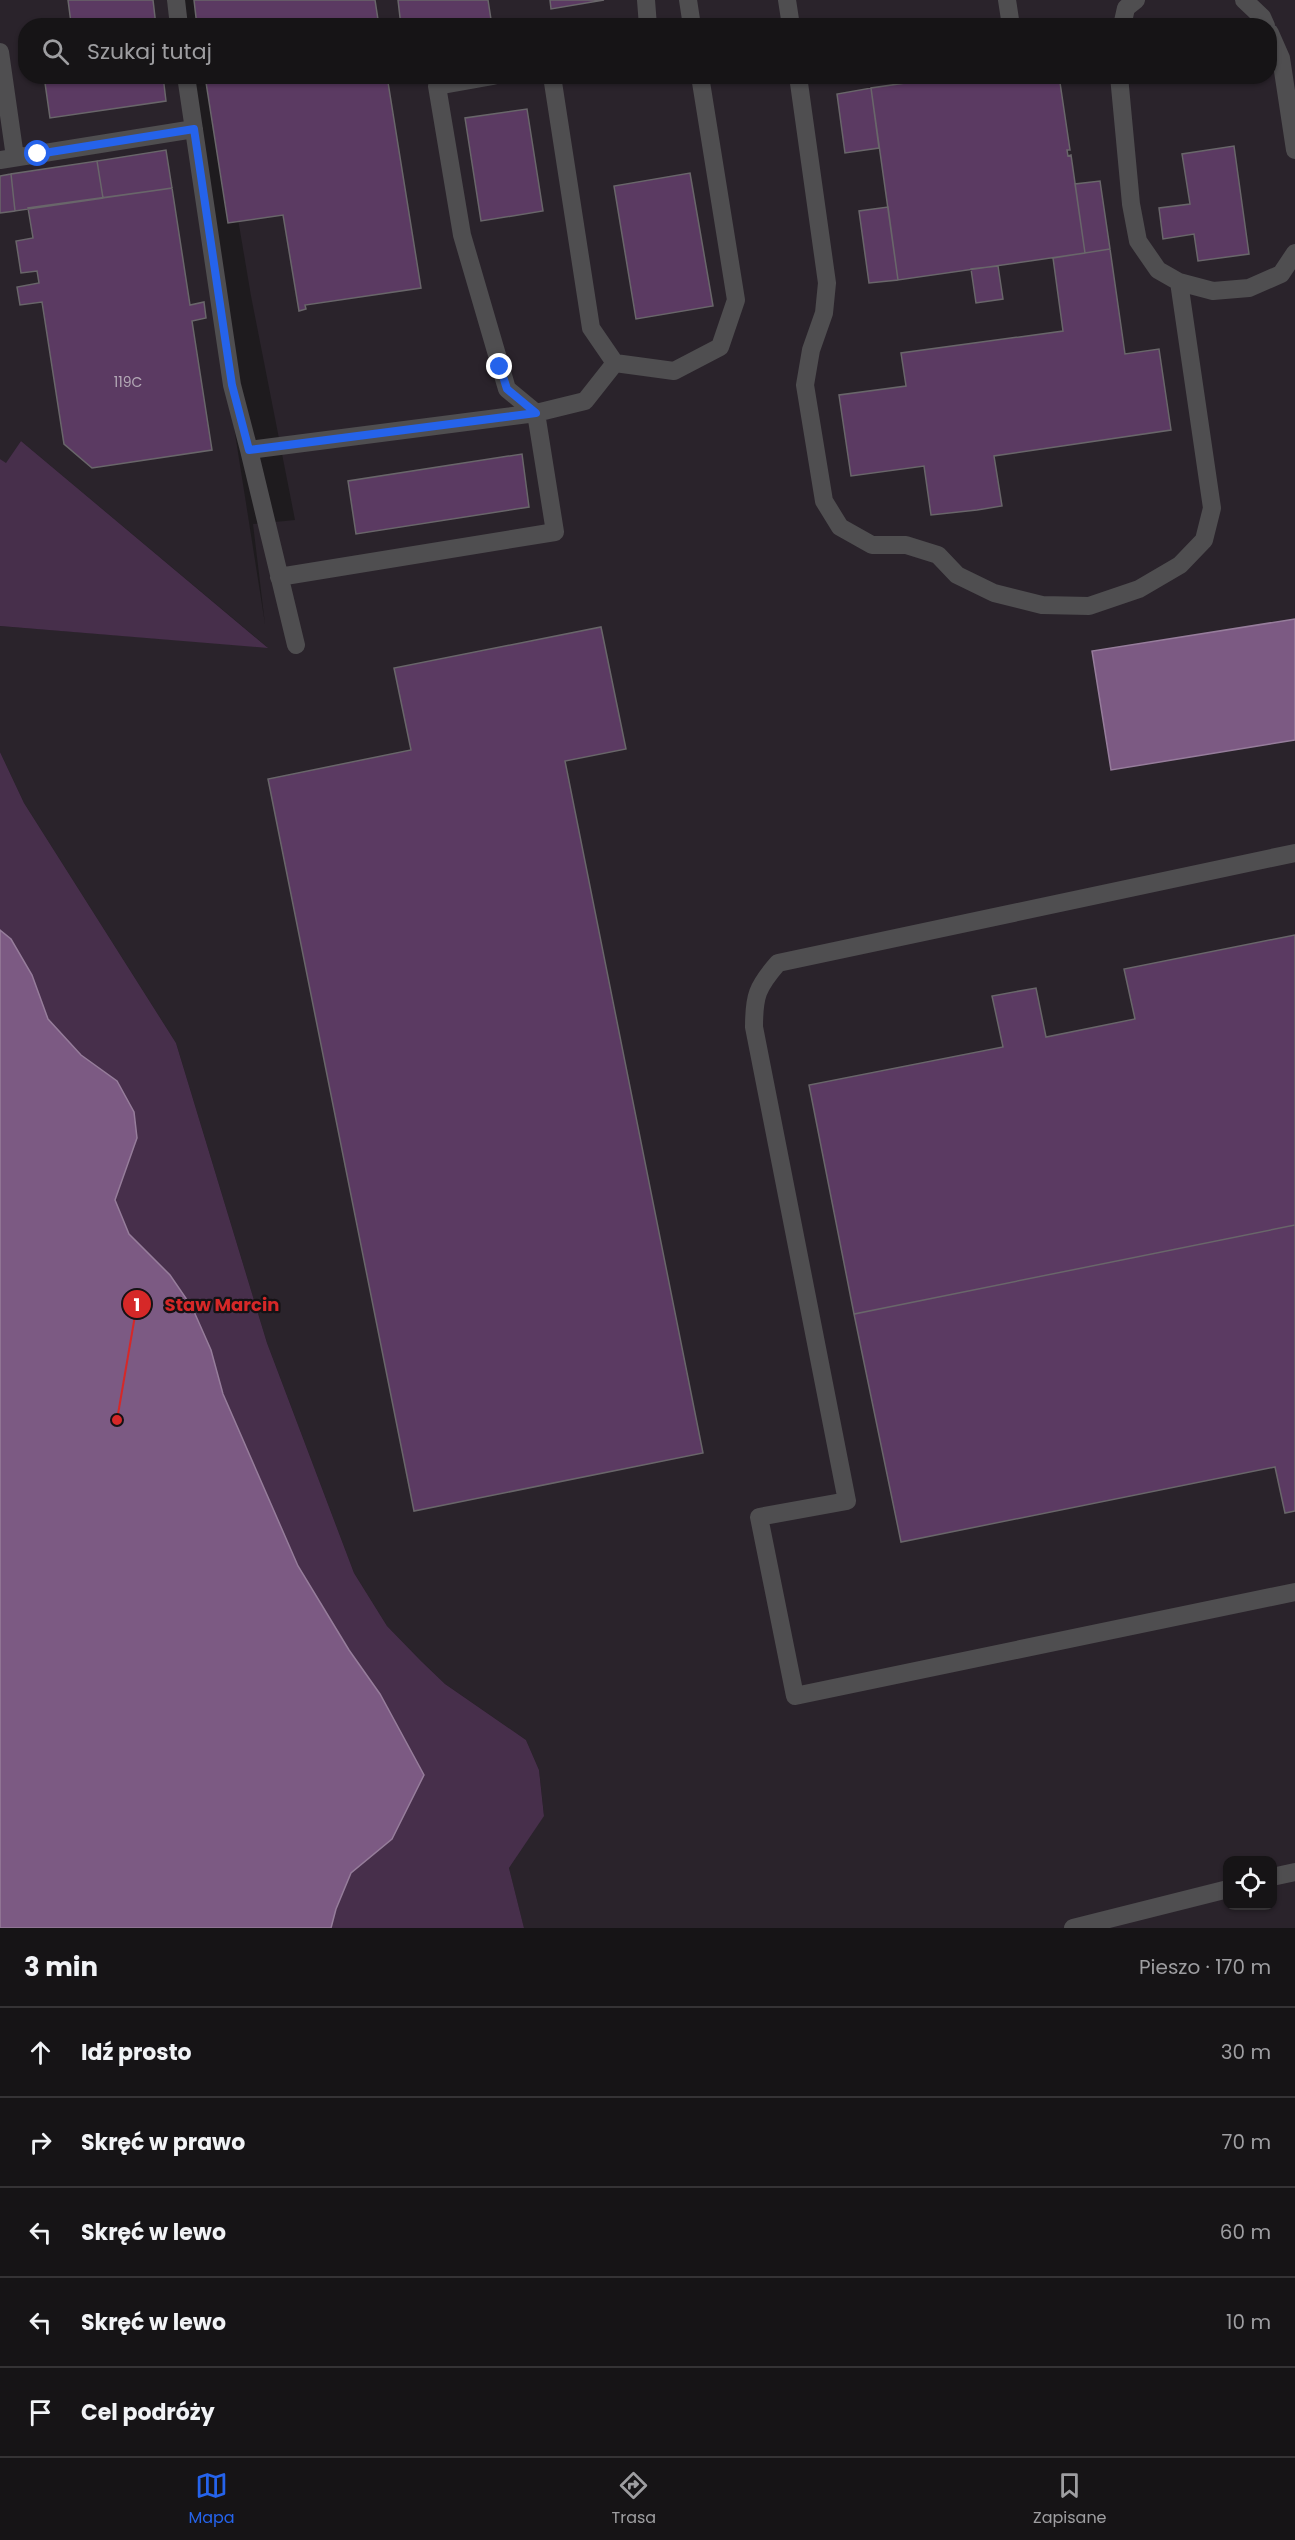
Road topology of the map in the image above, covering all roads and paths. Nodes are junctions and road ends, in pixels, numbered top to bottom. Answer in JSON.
{"nodes":[{"id":1,"x":176,"y":0,"type":"edge"},
{"id":2,"x":646,"y":0,"type":"edge"},
{"id":3,"x":688,"y":0,"type":"edge"},
{"id":4,"x":787,"y":0,"type":"edge"},
{"id":5,"x":1006,"y":0,"type":"edge"},
{"id":6,"x":1244,"y":0,"type":"edge"},
{"id":7,"x":178,"y":18,"type":"edge"},
{"id":8,"x":647,"y":18,"type":"edge"},
{"id":9,"x":691,"y":18,"type":"edge"},
{"id":10,"x":789,"y":18,"type":"edge"},
{"id":11,"x":1009,"y":18,"type":"edge"},
{"id":12,"x":1263,"y":18,"type":"edge"},
{"id":13,"x":1277,"y":50,"type":"edge"},
{"id":14,"x":0,"y":52,"type":"edge"},
{"id":15,"x":187,"y":84,"type":"edge"},
{"id":16,"x":448,"y":84,"type":"edge"},
{"id":17,"x":553,"y":84,"type":"edge"},
{"id":18,"x":701,"y":84,"type":"edge"},
{"id":19,"x":799,"y":84,"type":"edge"},
{"id":20,"x":1120,"y":84,"type":"edge"},
{"id":21,"x":194,"y":129,"type":"junction"},
{"id":22,"x":1295,"y":150,"type":"edge"},
{"id":23,"x":8,"y":159,"type":"edge"},
{"id":24,"x":1295,"y":253,"type":"edge"},
{"id":25,"x":1179,"y":282,"type":"junction"},
{"id":26,"x":615,"y":363,"type":"junction"},
{"id":27,"x":536,"y":413,"type":"junction"},
{"id":28,"x":249,"y":450,"type":"junction"},
{"id":29,"x":279,"y":577,"type":"junction"},
{"id":30,"x":296,"y":645,"type":"dead end"},
{"id":31,"x":1295,"y":853,"type":"edge"},
{"id":32,"x":1295,"y":1592,"type":"edge"},
{"id":33,"x":1295,"y":1872,"type":"edge"},
{"id":34,"x":1277,"y":1876,"type":"edge"},
{"id":35,"x":1223,"y":1890,"type":"edge"},
{"id":36,"x":1073,"y":1928,"type":"edge"}],
"edges":[{"from":1,"to":7,"type":"lane"},
{"from":2,"to":8,"type":"lane"},
{"from":3,"to":9,"type":"lane"},
{"from":4,"to":10,"type":"lane"},
{"from":5,"to":11,"type":"lane"},
{"from":6,"to":12,"type":"lane"},
{"from":13,"to":22,"type":"lane"},
{"from":14,"to":23,"type":"lane"},
{"from":15,"to":21,"type":"lane"},
{"from":16,"to":27,"type":"lane"},
{"from":17,"to":26,"type":"lane"},
{"from":18,"to":26,"type":"lane"},
{"from":19,"to":25,"type":"lane"},
{"from":20,"to":25,"type":"lane"},
{"from":21,"to":23,"type":"lane"},
{"from":21,"to":28,"type":"lane"},
{"from":24,"to":25,"type":"lane"},
{"from":26,"to":27,"type":"lane"},
{"from":27,"to":28,"type":"lane"},
{"from":27,"to":29,"type":"lane"},
{"from":28,"to":29,"type":"lane"},
{"from":29,"to":30,"type":"lane"},
{"from":31,"to":32,"type":"lane"},
{"from":33,"to":34,"type":"lane"},
{"from":35,"to":36,"type":"lane"}]}
